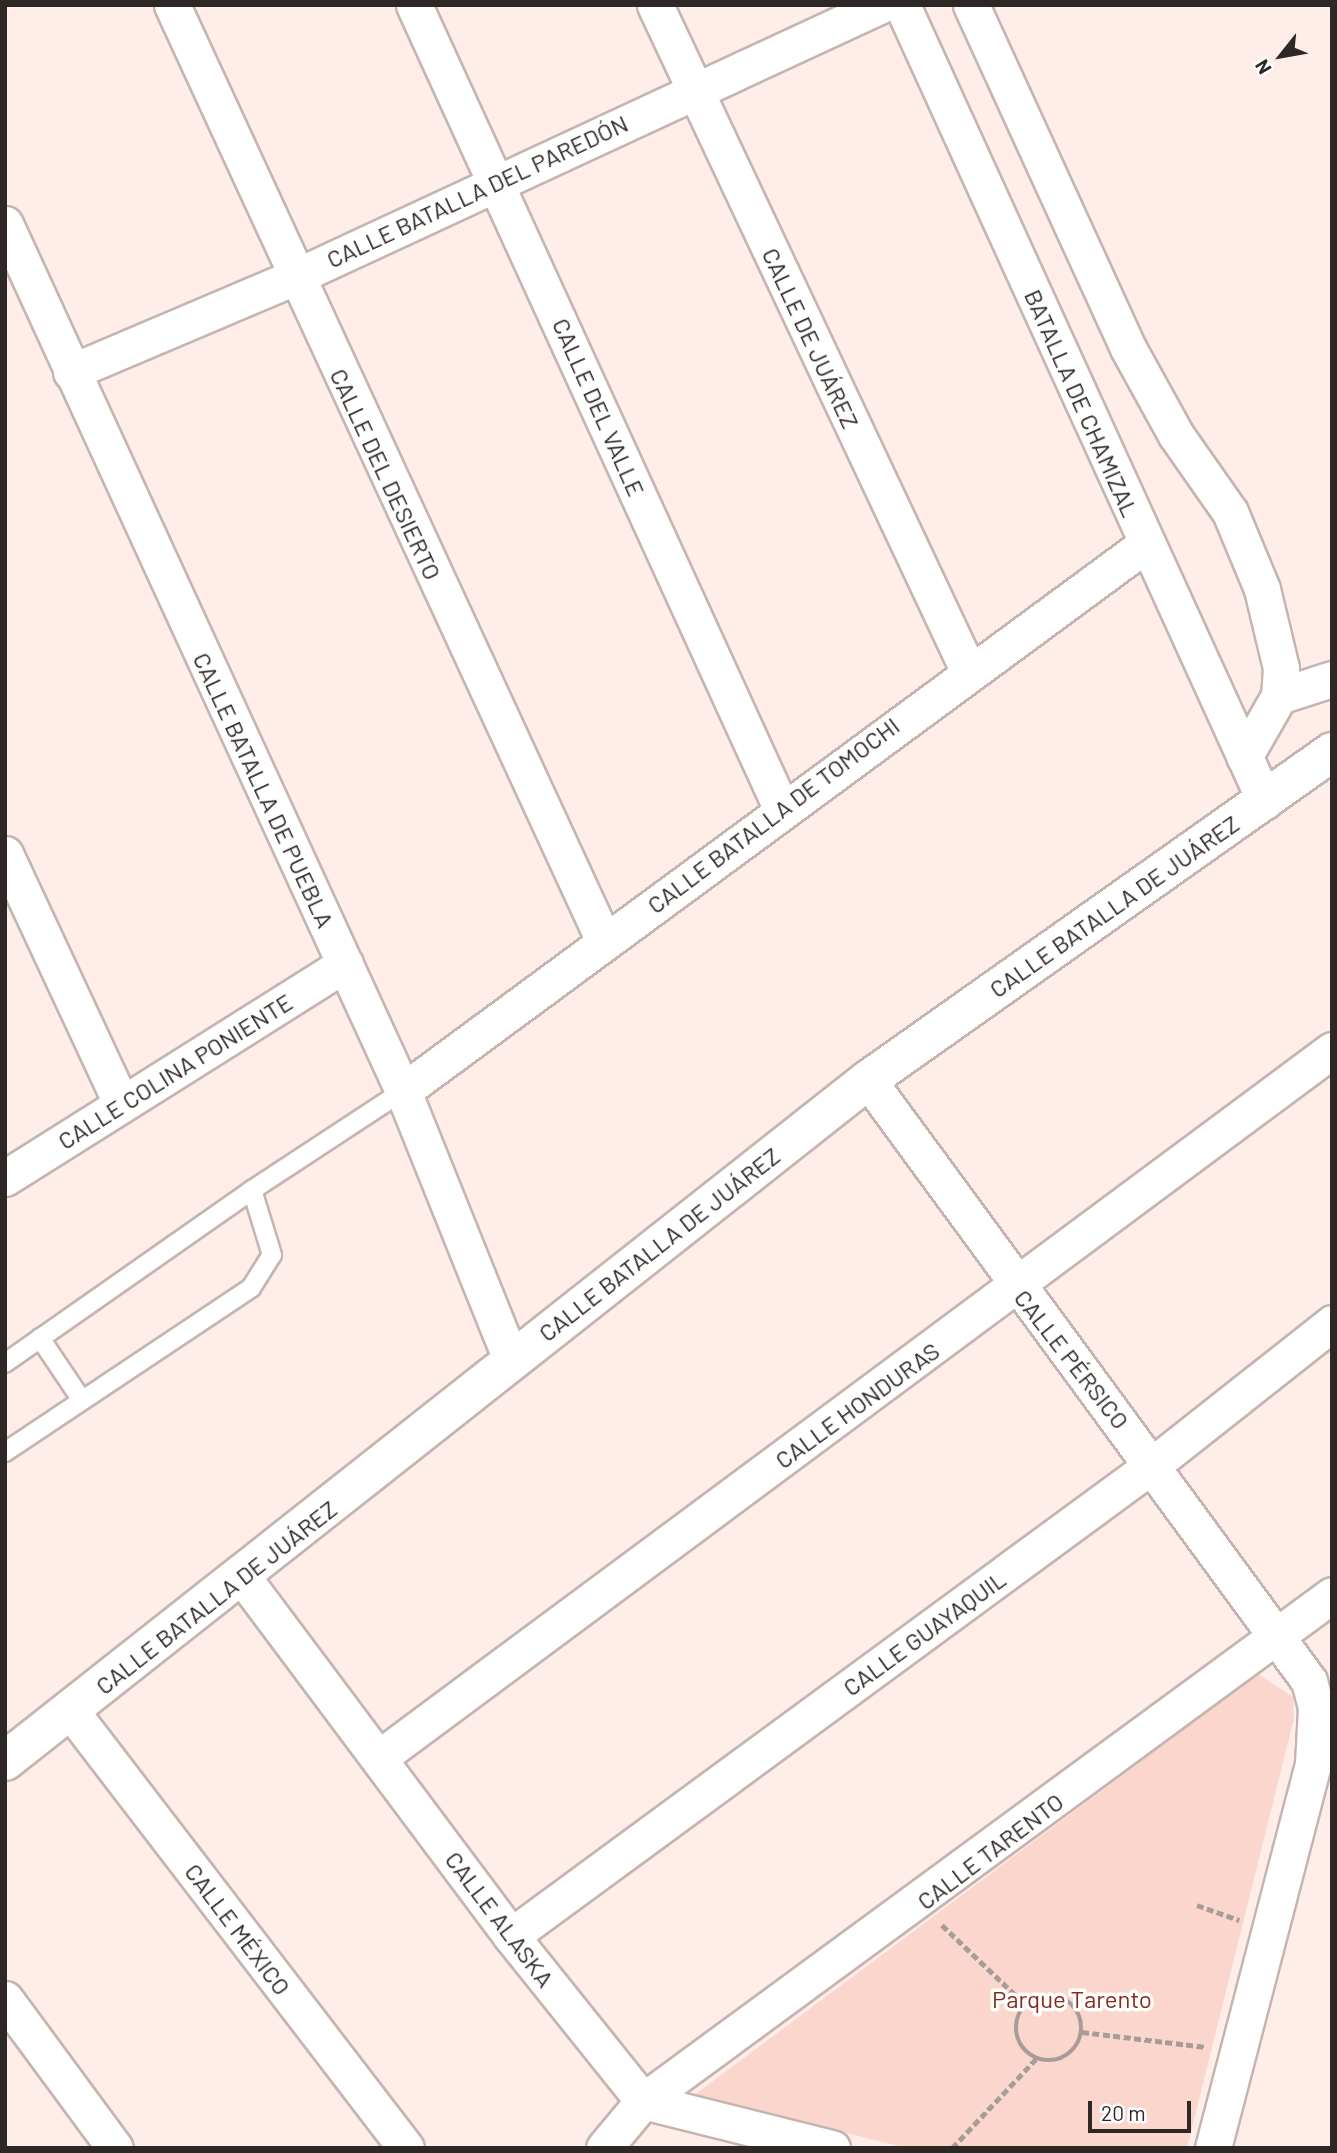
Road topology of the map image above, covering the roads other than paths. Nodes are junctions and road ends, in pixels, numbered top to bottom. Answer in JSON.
{"nodes":[{"id":1,"x":172,"y":5,"type":"edge"},
{"id":2,"x":414,"y":5,"type":"edge"},
{"id":3,"x":655,"y":5,"type":"edge"},
{"id":4,"x":881,"y":5,"type":"edge"},
{"id":5,"x":902,"y":5,"type":"edge"},
{"id":6,"x":971,"y":5,"type":"edge"},
{"id":7,"x":694,"y":90,"type":"junction"},
{"id":8,"x":497,"y":183,"type":"junction"},
{"id":9,"x":5,"y":225,"type":"edge"},
{"id":10,"x":295,"y":277,"type":"junction"},
{"id":11,"x":71,"y":372,"type":"junction"},
{"id":12,"x":1146,"y":544,"type":"junction"},
{"id":13,"x":968,"y":670,"type":"junction"},
{"id":14,"x":1332,"y":680,"type":"edge"},
{"id":15,"x":1279,"y":696,"type":"junction"},
{"id":16,"x":1332,"y":752,"type":"edge"},
{"id":17,"x":1244,"y":757,"type":"junction"},
{"id":18,"x":1265,"y":801,"type":"junction"},
{"id":19,"x":782,"y":810,"type":"junction"},
{"id":20,"x":5,"y":854,"type":"edge"},
{"id":21,"x":16,"y":908,"type":"edge"},
{"id":22,"x":604,"y":941,"type":"junction"},
{"id":23,"x":345,"y":964,"type":"junction"},
{"id":24,"x":1332,"y":1050,"type":"edge"},
{"id":25,"x":868,"y":1080,"type":"junction"},
{"id":26,"x":402,"y":1091,"type":"junction"},
{"id":27,"x":121,"y":1103,"type":"junction"},
{"id":28,"x":5,"y":1178,"type":"edge"},
{"id":29,"x":252,"y":1190,"type":"junction"},
{"id":30,"x":1015,"y":1288,"type":"junction"},
{"id":31,"x":1332,"y":1323,"type":"edge"},
{"id":32,"x":40,"y":1338,"type":"junction"},
{"id":33,"x":511,"y":1360,"type":"junction"},
{"id":34,"x":5,"y":1363,"type":"edge"},
{"id":35,"x":81,"y":1399,"type":"junction"},
{"id":36,"x":5,"y":1452,"type":"edge"},
{"id":37,"x":1155,"y":1463,"type":"junction"},
{"id":38,"x":244,"y":1579,"type":"junction"},
{"id":39,"x":1332,"y":1595,"type":"edge"},
{"id":40,"x":1279,"y":1636,"type":"junction"},
{"id":41,"x":70,"y":1710,"type":"junction"},
{"id":42,"x":380,"y":1757,"type":"junction"},
{"id":43,"x":5,"y":1761,"type":"edge"},
{"id":44,"x":510,"y":1936,"type":"junction"},
{"id":45,"x":5,"y":1999,"type":"edge"},
{"id":46,"x":643,"y":2101,"type":"junction"},
{"id":47,"x":115,"y":2148,"type":"edge"},
{"id":48,"x":406,"y":2148,"type":"edge"},
{"id":49,"x":604,"y":2148,"type":"edge"},
{"id":50,"x":832,"y":2148,"type":"edge"},
{"id":51,"x":1213,"y":2148,"type":"edge"}],
"edges":[{"from":1,"to":10,"type":"street","name":"CALLE DEL DESIERTO"},
{"from":2,"to":8,"type":"street","name":"CALLE DEL VALLE"},
{"from":3,"to":7,"type":"street","name":"CALLE DE JUÁREZ"},
{"from":4,"to":7,"type":"street","name":"CALLE BATALLA DEL PAREDÓN"},
{"from":5,"to":12,"type":"street","name":"BATALLA DE CHAMIZAL"},
{"from":6,"to":15,"type":"street"},
{"from":7,"to":8,"type":"street","name":"CALLE BATALLA DEL PAREDÓN"},
{"from":7,"to":13,"type":"street","name":"CALLE DE JUÁREZ"},
{"from":8,"to":10,"type":"street","name":"CALLE BATALLA DEL PAREDÓN"},
{"from":8,"to":19,"type":"street","name":"CALLE DEL VALLE"},
{"from":9,"to":11,"type":"street","name":"CALLE BATALLA DE PUEBLA"},
{"from":10,"to":11,"type":"street","name":"CALLE BATALLA DEL PAREDÓN"},
{"from":10,"to":22,"type":"street","name":"CALLE DEL DESIERTO"},
{"from":11,"to":23,"type":"street","name":"CALLE BATALLA DE PUEBLA"},
{"from":12,"to":13,"type":"street","name":"CALLE BATALLA DE TOMOCHI"},
{"from":12,"to":17,"type":"street","name":"BATALLA DE CHAMIZAL"},
{"from":13,"to":19,"type":"street","name":"CALLE BATALLA DE TOMOCHI"},
{"from":14,"to":15,"type":"street"},
{"from":15,"to":17,"type":"street"},
{"from":16,"to":18,"type":"street","name":"CALLE BATALLA DE JUÁREZ"},
{"from":17,"to":18,"type":"street","name":"BATALLA DE CHAMIZAL"},
{"from":18,"to":25,"type":"street","name":"CALLE BATALLA DE JUÁREZ"},
{"from":19,"to":22,"type":"street","name":"CALLE BATALLA DE TOMOCHI"},
{"from":20,"to":21,"type":"street"},
{"from":21,"to":27,"type":"street"},
{"from":22,"to":26,"type":"street","name":"CALLE BATALLA DE TOMOCHI"},
{"from":23,"to":26,"type":"street","name":"CALLE BATALLA DE PUEBLA"},
{"from":23,"to":27,"type":"street","name":"CALLE COLINA PONIENTE"},
{"from":24,"to":30,"type":"street","name":"CALLE HONDURAS"},
{"from":25,"to":30,"type":"street","name":"CALLE PÉRSICO"},
{"from":25,"to":33,"type":"street","name":"CALLE BATALLA DE JUÁREZ"},
{"from":26,"to":29,"type":"lane"},
{"from":26,"to":33,"type":"street","name":"CALLE BATALLA DE PUEBLA"},
{"from":27,"to":28,"type":"street","name":"CALLE COLINA PONIENTE"},
{"from":29,"to":32,"type":"lane"},
{"from":29,"to":35,"type":"lane"},
{"from":30,"to":37,"type":"street","name":"CALLE PÉRSICO"},
{"from":30,"to":42,"type":"street","name":"CALLE HONDURAS"},
{"from":31,"to":37,"type":"street","name":"CALLE GUAYAQUIL"},
{"from":32,"to":34,"type":"lane"},
{"from":32,"to":35,"type":"lane"},
{"from":33,"to":38,"type":"street","name":"CALLE BATALLA DE JUÁREZ"},
{"from":35,"to":36,"type":"lane"},
{"from":37,"to":40,"type":"street","name":"CALLE PÉRSICO"},
{"from":37,"to":44,"type":"street","name":"CALLE GUAYAQUIL"},
{"from":38,"to":41,"type":"street","name":"CALLE BATALLA DE JUÁREZ"},
{"from":38,"to":42,"type":"street","name":"CALLE ALASKA"},
{"from":39,"to":40,"type":"street","name":"CALLE TARENTO"},
{"from":40,"to":46,"type":"street","name":"CALLE TARENTO"},
{"from":40,"to":51,"type":"street","name":"CALLE PÉRSICO"},
{"from":41,"to":43,"type":"street","name":"CALLE BATALLA DE JUÁREZ"},
{"from":41,"to":48,"type":"street","name":"CALLE MÉXICO"},
{"from":42,"to":44,"type":"street","name":"CALLE ALASKA"},
{"from":44,"to":46,"type":"street","name":"CALLE ALASKA"},
{"from":45,"to":47,"type":"street"},
{"from":46,"to":49,"type":"street","name":"CALLE TARENTO"},
{"from":46,"to":50,"type":"street"}]}
